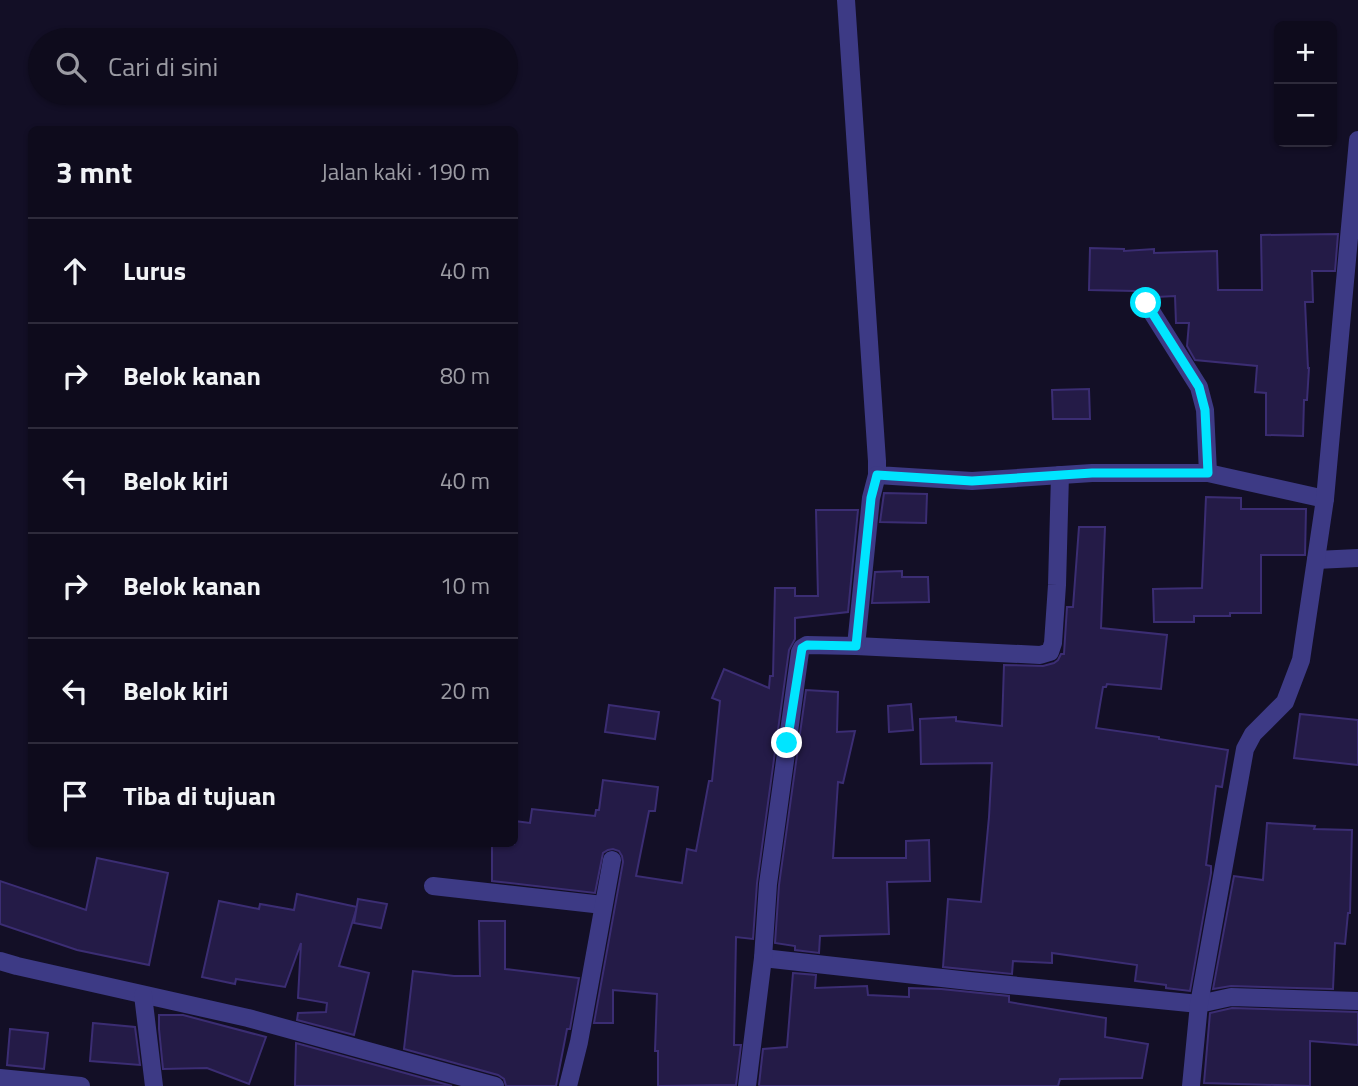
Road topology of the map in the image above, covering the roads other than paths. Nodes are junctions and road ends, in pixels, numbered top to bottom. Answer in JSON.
{"nodes":[{"id":1,"x":846,"y":0,"type":"edge"},
{"id":2,"x":1358,"y":140,"type":"edge"},
{"id":3,"x":1146,"y":303,"type":"dead end"},
{"id":4,"x":1208,"y":473,"type":"junction"},
{"id":5,"x":877,"y":475,"type":"junction"},
{"id":6,"x":1060,"y":475,"type":"junction"},
{"id":7,"x":1325,"y":499,"type":"junction"},
{"id":8,"x":1358,"y":558,"type":"edge"},
{"id":9,"x":1316,"y":560,"type":"junction"},
{"id":10,"x":856,"y":646,"type":"junction"},
{"id":11,"x":612,"y":860,"type":"dead end"},
{"id":12,"x":433,"y":886,"type":"dead end"},
{"id":13,"x":603,"y":905,"type":"junction"},
{"id":14,"x":763,"y":958,"type":"junction"},
{"id":15,"x":0,"y":961,"type":"edge"},
{"id":16,"x":143,"y":995,"type":"junction"},
{"id":17,"x":1358,"y":1001,"type":"edge"},
{"id":18,"x":1199,"y":1004,"type":"junction"},
{"id":19,"x":0,"y":1078,"type":"edge"},
{"id":20,"x":81,"y":1086,"type":"edge"},
{"id":21,"x":154,"y":1086,"type":"edge"},
{"id":22,"x":495,"y":1086,"type":"edge"},
{"id":23,"x":568,"y":1086,"type":"edge"},
{"id":24,"x":747,"y":1086,"type":"edge"},
{"id":25,"x":1191,"y":1086,"type":"edge"}],
"edges":[{"from":1,"to":5,"type":"street"},
{"from":2,"to":7,"type":"street"},
{"from":3,"to":4,"type":"street"},
{"from":4,"to":6,"type":"street"},
{"from":4,"to":7,"type":"street"},
{"from":5,"to":6,"type":"street"},
{"from":5,"to":10,"type":"street"},
{"from":6,"to":10,"type":"street"},
{"from":7,"to":9,"type":"street"},
{"from":8,"to":9,"type":"street"},
{"from":9,"to":18,"type":"street"},
{"from":10,"to":14,"type":"street"},
{"from":11,"to":13,"type":"street"},
{"from":12,"to":13,"type":"street"},
{"from":13,"to":23,"type":"street"},
{"from":14,"to":18,"type":"street"},
{"from":14,"to":24,"type":"street"},
{"from":15,"to":16,"type":"street"},
{"from":16,"to":21,"type":"street"},
{"from":16,"to":22,"type":"street"},
{"from":17,"to":18,"type":"street"},
{"from":18,"to":25,"type":"street"},
{"from":19,"to":20,"type":"street"}]}
